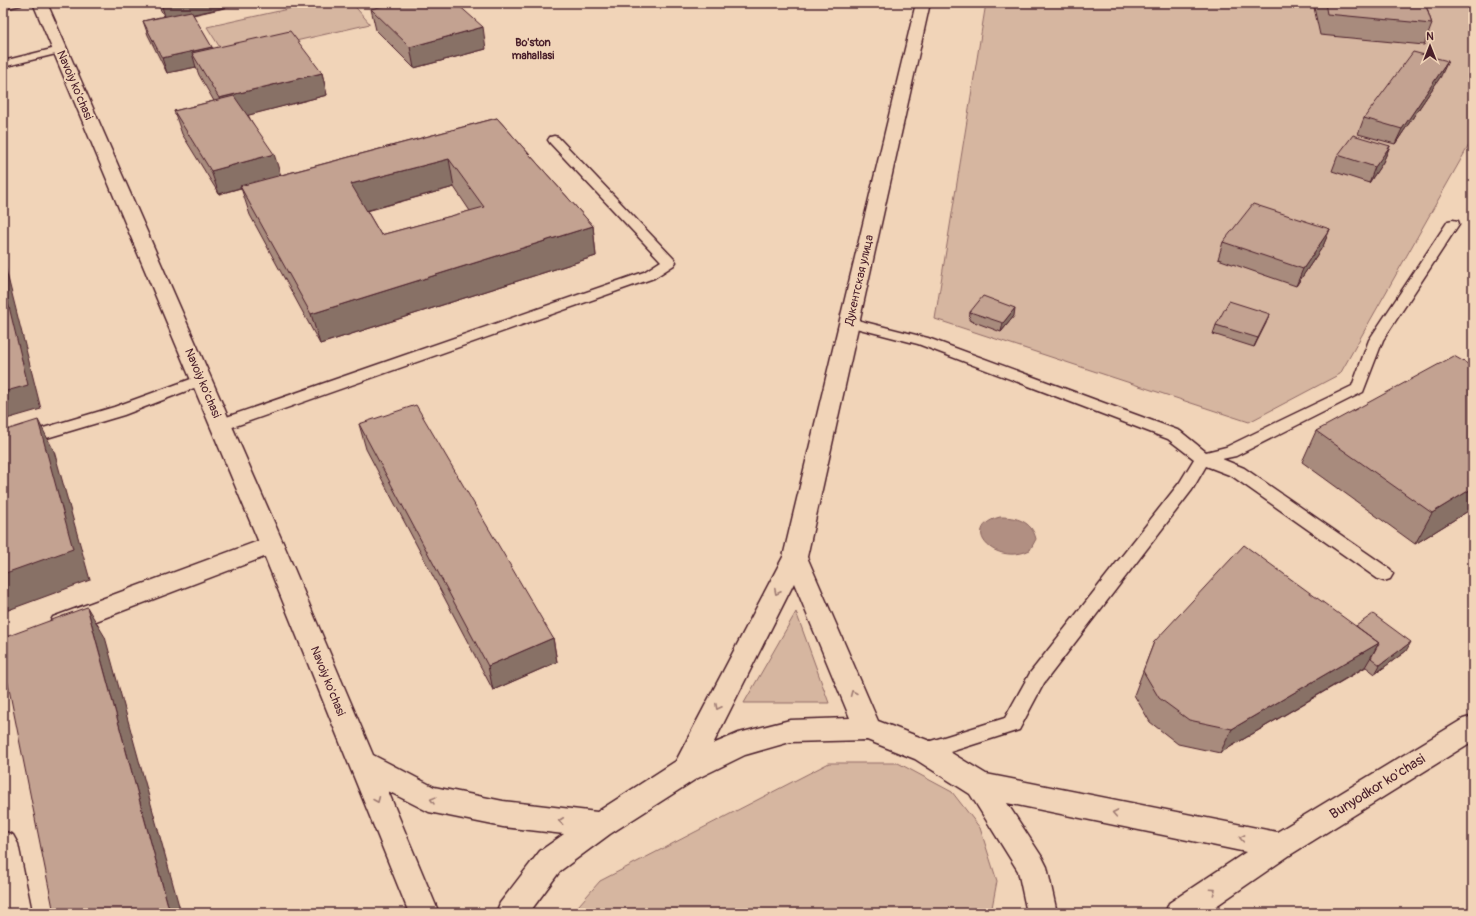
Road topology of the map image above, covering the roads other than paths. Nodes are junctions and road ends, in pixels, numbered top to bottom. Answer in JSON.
{"nodes":[{"id":1,"x":17,"y":3,"type":"edge"},
{"id":2,"x":40,"y":3,"type":"edge"},
{"id":3,"x":923,"y":3,"type":"edge"},
{"id":4,"x":3,"y":6,"type":"edge"},
{"id":5,"x":60,"y":50,"type":"junction"},
{"id":6,"x":3,"y":64,"type":"edge"},
{"id":7,"x":554,"y":140,"type":"dead end"},
{"id":8,"x":1453,"y":224,"type":"dead end"},
{"id":9,"x":849,"y":322,"type":"junction"},
{"id":10,"x":202,"y":380,"type":"junction"},
{"id":11,"x":221,"y":425,"type":"junction"},
{"id":12,"x":3,"y":446,"type":"edge"},
{"id":13,"x":1203,"y":458,"type":"junction"},
{"id":14,"x":272,"y":545,"type":"junction"},
{"id":15,"x":795,"y":557,"type":"junction"},
{"id":16,"x":1384,"y":574,"type":"dead end"},
{"id":17,"x":40,"y":632,"type":"edge"},
{"id":18,"x":1473,"y":727,"type":"edge"},
{"id":19,"x":868,"y":729,"type":"junction"},
{"id":20,"x":925,"y":751,"type":"junction"},
{"id":21,"x":362,"y":764,"type":"junction"},
{"id":22,"x":686,"y":770,"type":"junction"},
{"id":23,"x":980,"y":786,"type":"junction"},
{"id":24,"x":600,"y":825,"type":"junction"},
{"id":25,"x":3,"y":844,"type":"edge"},
{"id":26,"x":1280,"y":846,"type":"junction"},
{"id":27,"x":17,"y":913,"type":"edge"},
{"id":28,"x":424,"y":913,"type":"edge"},
{"id":29,"x":511,"y":913,"type":"edge"},
{"id":30,"x":1042,"y":913,"type":"edge"},
{"id":31,"x":1180,"y":913,"type":"edge"}],
"edges":[{"from":1,"to":4,"type":"lane"},
{"from":2,"to":5,"type":"main road","name":"Navoiy ko'chasi"},
{"from":3,"to":9,"type":"main road","name":"Дукентская улица"},
{"from":5,"to":6,"type":"lane"},
{"from":5,"to":10,"type":"main road","name":"Navoiy ko'chasi"},
{"from":7,"to":11,"type":"lane"},
{"from":8,"to":13,"type":"lane"},
{"from":9,"to":13,"type":"lane"},
{"from":9,"to":15,"type":"main road","name":"Дукентская улица"},
{"from":10,"to":11,"type":"main road","name":"Navoiy ko'chasi"},
{"from":10,"to":12,"type":"lane"},
{"from":11,"to":14,"type":"main road","name":"Navoiy ko'chasi"},
{"from":13,"to":16,"type":"lane"},
{"from":13,"to":20,"type":"lane"},
{"from":14,"to":17,"type":"main road"},
{"from":14,"to":21,"type":"main road","name":"Navoiy ko'chasi"},
{"from":19,"to":15,"type":"main road","one_way":true},
{"from":15,"to":22,"type":"main road","name":"Дукентская улица","one_way":true},
{"from":18,"to":26,"type":"main road","name":"Bunyodkor ko'chasi"},
{"from":19,"to":20,"type":"main road"},
{"from":19,"to":22,"type":"main road"},
{"from":20,"to":23,"type":"main road"},
{"from":24,"to":21,"type":"main road","one_way":true},
{"from":21,"to":28,"type":"main road","name":"Navoiy ko'chasi","one_way":true},
{"from":22,"to":24,"type":"main road"},
{"from":26,"to":23,"type":"main road","one_way":true},
{"from":23,"to":30,"type":"main road"},
{"from":24,"to":29,"type":"main road"},
{"from":25,"to":27,"type":"main road"},
{"from":31,"to":26,"type":"main road","name":"Bunyodkor ko'chasi","one_way":true}]}
